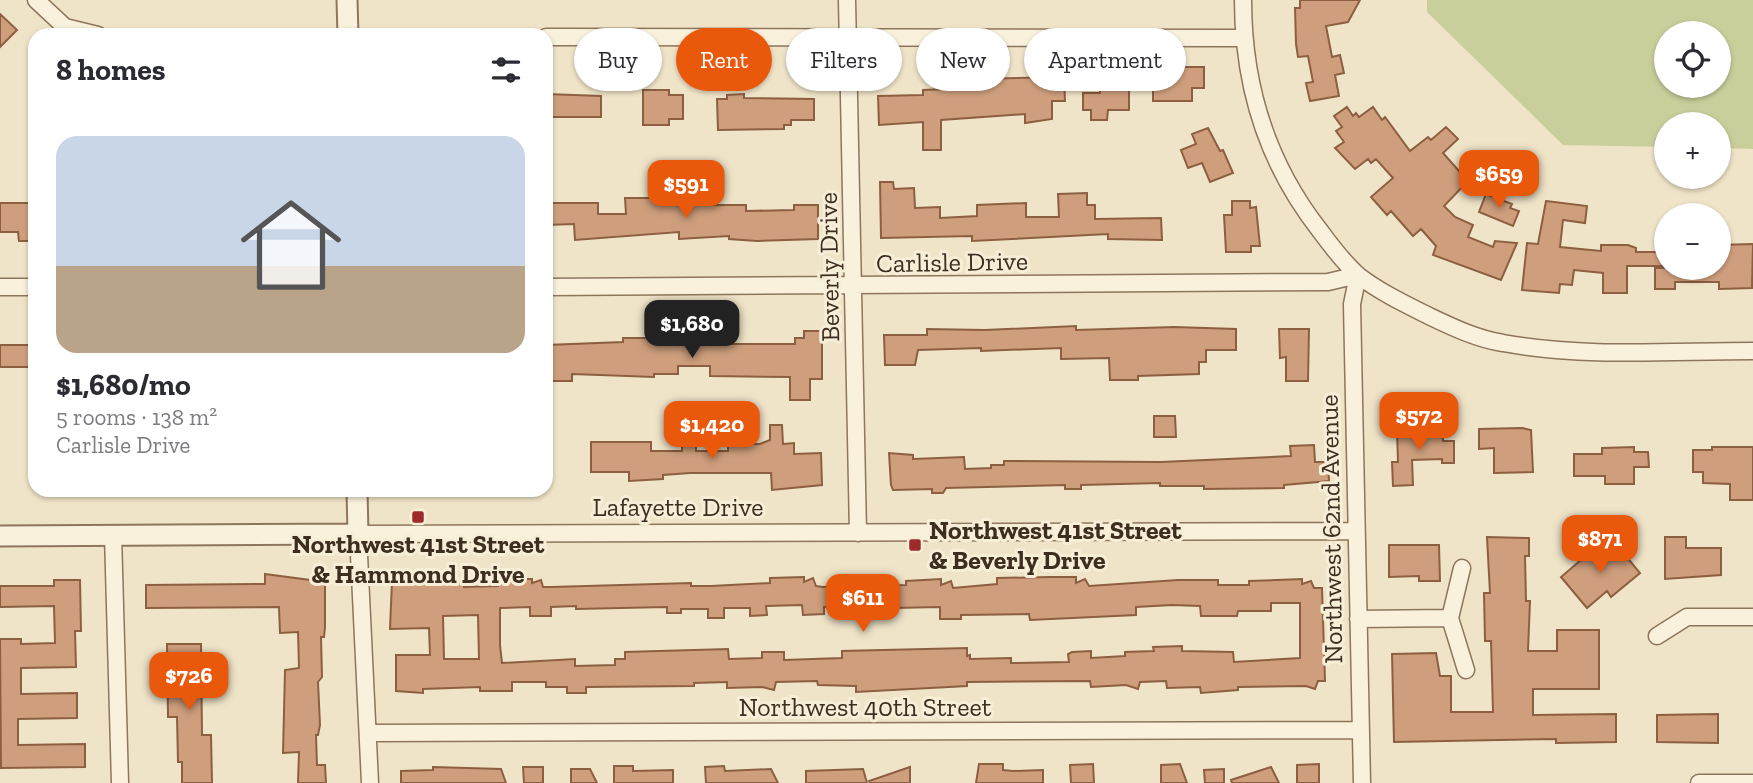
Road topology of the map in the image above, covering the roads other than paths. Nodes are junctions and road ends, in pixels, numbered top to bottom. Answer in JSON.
{"nodes":[{"id":1,"x":37,"y":0,"type":"edge"},
{"id":2,"x":347,"y":0,"type":"edge"},
{"id":3,"x":847,"y":0,"type":"edge"},
{"id":4,"x":1243,"y":0,"type":"edge"},
{"id":5,"x":69,"y":28,"type":"edge"},
{"id":6,"x":348,"y":28,"type":"edge"},
{"id":7,"x":848,"y":28,"type":"edge"},
{"id":8,"x":553,"y":37,"type":"edge"},
{"id":9,"x":786,"y":38,"type":"edge"},
{"id":10,"x":902,"y":38,"type":"edge"},
{"id":11,"x":1243,"y":38,"type":"junction"},
{"id":12,"x":849,"y":91,"type":"edge"},
{"id":13,"x":1359,"y":275,"type":"junction"},
{"id":14,"x":553,"y":286,"type":"edge"},
{"id":15,"x":0,"y":287,"type":"edge"},
{"id":16,"x":28,"y":287,"type":"edge"},
{"id":17,"x":854,"y":287,"type":"junction"},
{"id":18,"x":1753,"y":351,"type":"edge"},
{"id":19,"x":357,"y":497,"type":"edge"},
{"id":20,"x":1356,"y":531,"type":"junction"},
{"id":21,"x":858,"y":533,"type":"junction"},
{"id":22,"x":358,"y":534,"type":"junction"},
{"id":23,"x":113,"y":535,"type":"junction"},
{"id":24,"x":0,"y":536,"type":"edge"},
{"id":25,"x":1462,"y":568,"type":"dead end"},
{"id":26,"x":1753,"y":617,"type":"edge"},
{"id":27,"x":1450,"y":618,"type":"junction"},
{"id":28,"x":1359,"y":620,"type":"junction"},
{"id":29,"x":1657,"y":636,"type":"dead end"},
{"id":30,"x":1466,"y":670,"type":"dead end"},
{"id":31,"x":1360,"y":730,"type":"junction"},
{"id":32,"x":370,"y":733,"type":"junction"},
{"id":33,"x":120,"y":783,"type":"edge"},
{"id":34,"x":370,"y":783,"type":"edge"},
{"id":35,"x":1362,"y":783,"type":"edge"},
{"id":36,"x":1699,"y":783,"type":"edge"},
{"id":37,"x":1753,"y":783,"type":"edge"}],
"edges":[{"from":1,"to":5,"type":"street"},
{"from":2,"to":6,"type":"street"},
{"from":3,"to":7,"type":"street","name":"Beverly Drive"},
{"from":4,"to":11,"type":"street"},
{"from":8,"to":9,"type":"street"},
{"from":10,"to":11,"type":"street"},
{"from":11,"to":13,"type":"street"},
{"from":12,"to":17,"type":"street","name":"Beverly Drive"},
{"from":13,"to":17,"type":"street","name":"Carlisle Drive"},
{"from":13,"to":18,"type":"street"},
{"from":13,"to":20,"type":"street","name":"Northwest 62nd Avenue"},
{"from":14,"to":17,"type":"street","name":"Carlisle Drive"},
{"from":15,"to":16,"type":"street"},
{"from":17,"to":21,"type":"street","name":"Beverly Drive"},
{"from":19,"to":22,"type":"street"},
{"from":20,"to":21,"type":"street","name":"Lafayette Drive"},
{"from":20,"to":28,"type":"street","name":"Northwest 62nd Avenue"},
{"from":21,"to":22,"type":"street","name":"Lafayette Drive"},
{"from":22,"to":23,"type":"street","name":"Lafayette Drive"},
{"from":22,"to":32,"type":"street"},
{"from":23,"to":24,"type":"street","name":"Lafayette Drive"},
{"from":23,"to":33,"type":"street"},
{"from":25,"to":27,"type":"street"},
{"from":26,"to":29,"type":"street"},
{"from":27,"to":28,"type":"street"},
{"from":27,"to":30,"type":"street"},
{"from":28,"to":31,"type":"street","name":"Northwest 62nd Avenue"},
{"from":31,"to":32,"type":"street","name":"Northwest 40th Street"},
{"from":31,"to":35,"type":"street","name":"Northwest 62nd Avenue"},
{"from":32,"to":34,"type":"street"},
{"from":36,"to":37,"type":"street"}]}
